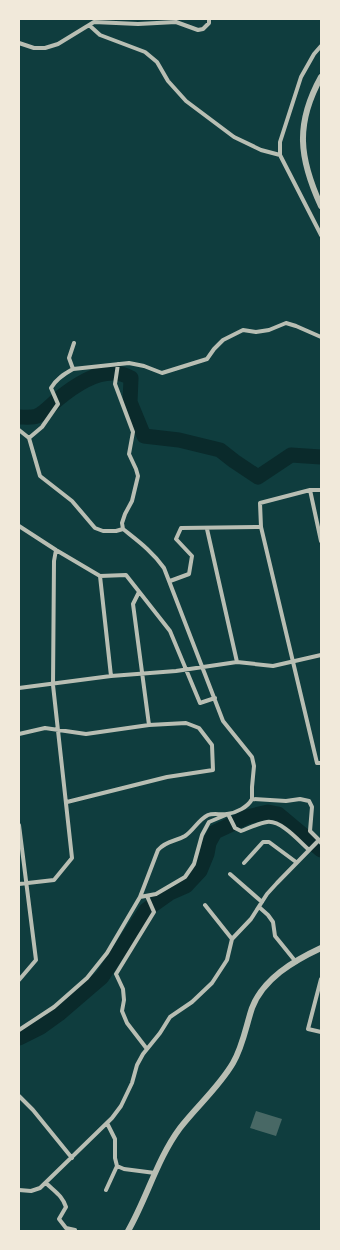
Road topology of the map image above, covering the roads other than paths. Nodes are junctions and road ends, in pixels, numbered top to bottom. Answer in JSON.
{"nodes":[{"id":1,"x":209,"y":19,"type":"edge"},
{"id":2,"x":88,"y":25,"type":"junction"},
{"id":3,"x":19,"y":43,"type":"edge"},
{"id":4,"x":321,"y":46,"type":"edge"},
{"id":5,"x":321,"y":77,"type":"edge"},
{"id":6,"x":280,"y":155,"type":"junction"},
{"id":7,"x":321,"y":206,"type":"edge"},
{"id":8,"x":321,"y":235,"type":"edge"},
{"id":9,"x":321,"y":336,"type":"edge"},
{"id":10,"x":74,"y":343,"type":"dead end"},
{"id":11,"x":118,"y":364,"type":"junction"},
{"id":12,"x":73,"y":369,"type":"junction"},
{"id":13,"x":19,"y":430,"type":"edge"},
{"id":14,"x":29,"y":438,"type":"junction"},
{"id":15,"x":310,"y":490,"type":"junction"},
{"id":16,"x":321,"y":490,"type":"edge"},
{"id":17,"x":19,"y":526,"type":"edge"},
{"id":18,"x":261,"y":527,"type":"junction"},
{"id":19,"x":207,"y":528,"type":"junction"},
{"id":20,"x":123,"y":529,"type":"junction"},
{"id":21,"x":321,"y":541,"type":"edge"},
{"id":22,"x":56,"y":550,"type":"junction"},
{"id":23,"x":100,"y":576,"type":"junction"},
{"id":24,"x":170,"y":581,"type":"junction"},
{"id":25,"x":139,"y":592,"type":"junction"},
{"id":26,"x":321,"y":655,"type":"edge"},
{"id":27,"x":293,"y":661,"type":"junction"},
{"id":28,"x":238,"y":662,"type":"junction"},
{"id":29,"x":142,"y":674,"type":"junction"},
{"id":30,"x":111,"y":676,"type":"junction"},
{"id":31,"x":53,"y":685,"type":"junction"},
{"id":32,"x":19,"y":688,"type":"edge"},
{"id":33,"x":215,"y":698,"type":"junction"},
{"id":34,"x":149,"y":725,"type":"junction"},
{"id":35,"x":57,"y":730,"type":"junction"},
{"id":36,"x":19,"y":734,"type":"edge"},
{"id":37,"x":321,"y":763,"type":"edge"},
{"id":38,"x":252,"y":799,"type":"junction"},
{"id":39,"x":67,"y":802,"type":"junction"},
{"id":40,"x":228,"y":814,"type":"junction"},
{"id":41,"x":19,"y":825,"type":"edge"},
{"id":42,"x":319,"y":841,"type":"edge"},
{"id":43,"x":309,"y":848,"type":"junction"},
{"id":44,"x":296,"y":862,"type":"junction"},
{"id":45,"x":244,"y":863,"type":"dead end"},
{"id":46,"x":230,"y":874,"type":"dead end"},
{"id":47,"x":26,"y":883,"type":"junction"},
{"id":48,"x":19,"y":884,"type":"edge"},
{"id":49,"x":147,"y":896,"type":"junction"},
{"id":50,"x":140,"y":897,"type":"junction"},
{"id":51,"x":262,"y":902,"type":"junction"},
{"id":52,"x":205,"y":905,"type":"dead end"},
{"id":53,"x":259,"y":907,"type":"junction"},
{"id":54,"x":232,"y":938,"type":"junction"},
{"id":55,"x":321,"y":948,"type":"edge"},
{"id":56,"x":296,"y":962,"type":"junction"},
{"id":57,"x":321,"y":979,"type":"edge"},
{"id":58,"x":19,"y":980,"type":"edge"},
{"id":59,"x":19,"y":1030,"type":"edge"},
{"id":60,"x":321,"y":1032,"type":"edge"},
{"id":61,"x":147,"y":1049,"type":"junction"},
{"id":62,"x":19,"y":1096,"type":"edge"},
{"id":63,"x":107,"y":1123,"type":"junction"},
{"id":64,"x":72,"y":1158,"type":"junction"},
{"id":65,"x":117,"y":1166,"type":"junction"},
{"id":66,"x":155,"y":1173,"type":"junction"},
{"id":67,"x":46,"y":1183,"type":"junction"},
{"id":68,"x":19,"y":1190,"type":"edge"},
{"id":69,"x":106,"y":1190,"type":"dead end"},
{"id":70,"x":75,"y":1230,"type":"dead end"},
{"id":71,"x":128,"y":1231,"type":"edge"}],
"edges":[{"from":1,"to":2,"type":"street"},
{"from":2,"to":3,"type":"street"},
{"from":2,"to":6,"type":"street"},
{"from":4,"to":6,"type":"street"},
{"from":5,"to":7,"type":"street"},
{"from":6,"to":8,"type":"street"},
{"from":9,"to":11,"type":"street"},
{"from":10,"to":12,"type":"street"},
{"from":11,"to":12,"type":"street"},
{"from":11,"to":20,"type":"street"},
{"from":12,"to":14,"type":"street"},
{"from":13,"to":14,"type":"street"},
{"from":14,"to":20,"type":"street"},
{"from":15,"to":16,"type":"street"},
{"from":15,"to":18,"type":"street"},
{"from":15,"to":21,"type":"street"},
{"from":17,"to":22,"type":"street"},
{"from":18,"to":19,"type":"street"},
{"from":18,"to":27,"type":"street"},
{"from":19,"to":24,"type":"street"},
{"from":19,"to":28,"type":"street"},
{"from":20,"to":24,"type":"street"},
{"from":22,"to":23,"type":"street"},
{"from":22,"to":31,"type":"street"},
{"from":23,"to":25,"type":"street"},
{"from":23,"to":30,"type":"street"},
{"from":24,"to":33,"type":"street"},
{"from":25,"to":29,"type":"street"},
{"from":25,"to":33,"type":"street"},
{"from":26,"to":27,"type":"street"},
{"from":27,"to":28,"type":"street"},
{"from":27,"to":37,"type":"street"},
{"from":28,"to":29,"type":"street"},
{"from":29,"to":30,"type":"street"},
{"from":29,"to":34,"type":"street"},
{"from":30,"to":31,"type":"street"},
{"from":31,"to":32,"type":"street"},
{"from":31,"to":35,"type":"street"},
{"from":33,"to":38,"type":"street"},
{"from":34,"to":35,"type":"street"},
{"from":34,"to":39,"type":"street"},
{"from":35,"to":36,"type":"street"},
{"from":35,"to":39,"type":"street"},
{"from":38,"to":40,"type":"street"},
{"from":38,"to":42,"type":"street"},
{"from":39,"to":47,"type":"street"},
{"from":40,"to":43,"type":"street"},
{"from":40,"to":49,"type":"street"},
{"from":40,"to":50,"type":"street"},
{"from":41,"to":47,"type":"street"},
{"from":42,"to":43,"type":"street"},
{"from":43,"to":44,"type":"street"},
{"from":44,"to":45,"type":"street"},
{"from":44,"to":51,"type":"street"},
{"from":46,"to":51,"type":"street"},
{"from":47,"to":48,"type":"street"},
{"from":47,"to":58,"type":"street"},
{"from":49,"to":50,"type":"street"},
{"from":49,"to":61,"type":"street"},
{"from":50,"to":59,"type":"street"},
{"from":51,"to":53,"type":"street"},
{"from":52,"to":54,"type":"street"},
{"from":53,"to":54,"type":"street"},
{"from":53,"to":56,"type":"street"},
{"from":54,"to":61,"type":"street"},
{"from":55,"to":56,"type":"street"},
{"from":56,"to":66,"type":"street"},
{"from":57,"to":60,"type":"street"},
{"from":61,"to":63,"type":"street"},
{"from":62,"to":64,"type":"street"},
{"from":63,"to":64,"type":"street"},
{"from":63,"to":65,"type":"street"},
{"from":64,"to":67,"type":"street"},
{"from":65,"to":66,"type":"street"},
{"from":65,"to":69,"type":"street"},
{"from":66,"to":71,"type":"street"},
{"from":67,"to":68,"type":"street"},
{"from":67,"to":70,"type":"street"}]}
